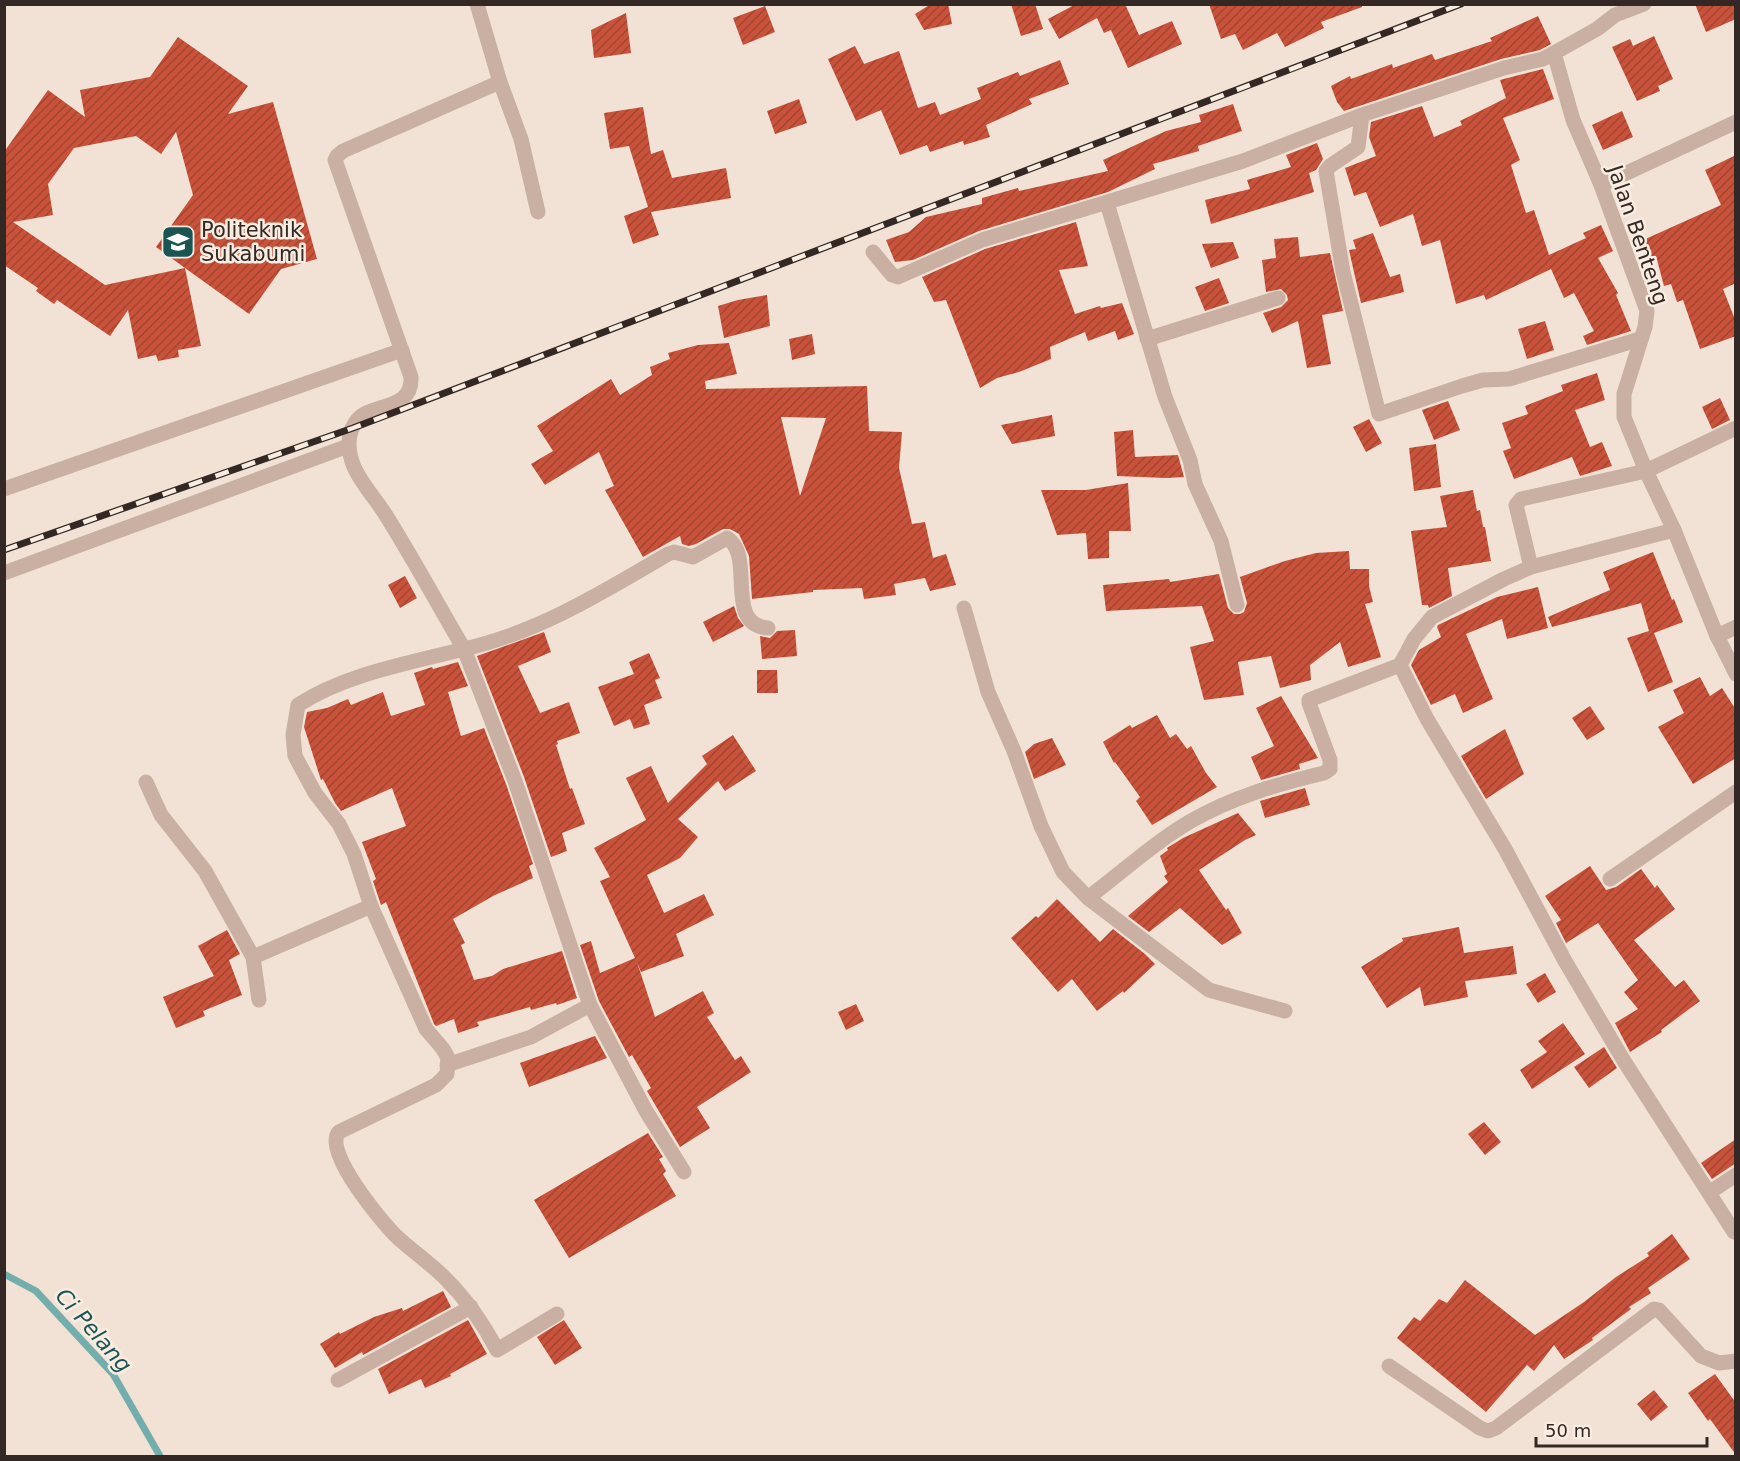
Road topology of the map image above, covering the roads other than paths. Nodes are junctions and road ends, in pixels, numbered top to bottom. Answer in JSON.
{"nodes":[{"id":1,"x":477,"y":4,"type":"edge"},
{"id":2,"x":1644,"y":4,"type":"edge"},
{"id":3,"x":1613,"y":10,"type":"edge"},
{"id":4,"x":1554,"y":53,"type":"junction"},
{"id":5,"x":500,"y":82,"type":"junction"},
{"id":6,"x":1362,"y":115,"type":"junction"},
{"id":7,"x":1736,"y":122,"type":"edge"},
{"id":8,"x":1601,"y":185,"type":"junction"},
{"id":9,"x":1107,"y":203,"type":"junction"},
{"id":10,"x":538,"y":212,"type":"dead end"},
{"id":11,"x":873,"y":252,"type":"dead end"},
{"id":12,"x":1278,"y":298,"type":"dead end"},
{"id":13,"x":1147,"y":339,"type":"junction"},
{"id":14,"x":1640,"y":339,"type":"junction"},
{"id":15,"x":402,"y":350,"type":"junction"},
{"id":16,"x":1736,"y":428,"type":"edge"},
{"id":17,"x":348,"y":446,"type":"junction"},
{"id":18,"x":1646,"y":471,"type":"junction"},
{"id":19,"x":4,"y":489,"type":"edge"},
{"id":20,"x":1674,"y":530,"type":"junction"},
{"id":21,"x":1531,"y":567,"type":"junction"},
{"id":22,"x":4,"y":573,"type":"edge"},
{"id":23,"x":1237,"y":605,"type":"dead end"},
{"id":24,"x":964,"y":608,"type":"dead end"},
{"id":25,"x":1736,"y":627,"type":"edge"},
{"id":26,"x":768,"y":628,"type":"dead end"},
{"id":27,"x":1717,"y":636,"type":"junction"},
{"id":28,"x":464,"y":649,"type":"junction"},
{"id":29,"x":1400,"y":665,"type":"junction"},
{"id":30,"x":1736,"y":675,"type":"edge"},
{"id":31,"x":146,"y":782,"type":"dead end"},
{"id":32,"x":1736,"y":792,"type":"edge"},
{"id":33,"x":1610,"y":879,"type":"dead end"},
{"id":34,"x":1088,"y":898,"type":"junction"},
{"id":35,"x":371,"y":906,"type":"junction"},
{"id":36,"x":253,"y":957,"type":"junction"},
{"id":37,"x":259,"y":1000,"type":"dead end"},
{"id":38,"x":590,"y":1005,"type":"junction"},
{"id":39,"x":1285,"y":1011,"type":"dead end"},
{"id":40,"x":447,"y":1065,"type":"junction"},
{"id":41,"x":684,"y":1172,"type":"dead end"},
{"id":42,"x":1736,"y":1175,"type":"edge"},
{"id":43,"x":1710,"y":1192,"type":"junction"},
{"id":44,"x":1734,"y":1232,"type":"edge"},
{"id":45,"x":471,"y":1307,"type":"junction"},
{"id":46,"x":557,"y":1314,"type":"dead end"},
{"id":47,"x":1736,"y":1361,"type":"edge"},
{"id":48,"x":1389,"y":1366,"type":"dead end"},
{"id":49,"x":338,"y":1380,"type":"dead end"}],
"edges":[{"from":1,"to":5,"type":"street"},
{"from":2,"to":3,"type":"street"},
{"from":3,"to":4,"type":"street"},
{"from":4,"to":6,"type":"street"},
{"from":4,"to":8,"type":"street","name":"Jalan Benteng"},
{"from":5,"to":10,"type":"street"},
{"from":5,"to":15,"type":"street"},
{"from":6,"to":9,"type":"street"},
{"from":6,"to":14,"type":"street"},
{"from":7,"to":8,"type":"street"},
{"from":8,"to":14,"type":"street","name":"Jalan Benteng"},
{"from":9,"to":11,"type":"street"},
{"from":9,"to":13,"type":"street"},
{"from":12,"to":13,"type":"street"},
{"from":13,"to":23,"type":"street"},
{"from":14,"to":18,"type":"street","name":"Jalan Benteng"},
{"from":15,"to":17,"type":"street"},
{"from":15,"to":19,"type":"street"},
{"from":16,"to":18,"type":"street"},
{"from":17,"to":22,"type":"street"},
{"from":17,"to":28,"type":"street"},
{"from":18,"to":20,"type":"street","name":"Jalan Benteng"},
{"from":18,"to":21,"type":"street"},
{"from":20,"to":21,"type":"street"},
{"from":20,"to":27,"type":"street","name":"Jalan Benteng"},
{"from":21,"to":29,"type":"street"},
{"from":24,"to":34,"type":"street"},
{"from":25,"to":27,"type":"street"},
{"from":26,"to":28,"type":"street"},
{"from":27,"to":30,"type":"street","name":"Jalan Benteng"},
{"from":28,"to":35,"type":"street"},
{"from":28,"to":38,"type":"street"},
{"from":29,"to":34,"type":"street"},
{"from":29,"to":43,"type":"street"},
{"from":31,"to":36,"type":"street"},
{"from":32,"to":33,"type":"street"},
{"from":34,"to":39,"type":"street"},
{"from":35,"to":36,"type":"street"},
{"from":35,"to":40,"type":"street"},
{"from":36,"to":37,"type":"street"},
{"from":38,"to":40,"type":"street"},
{"from":38,"to":41,"type":"street"},
{"from":40,"to":45,"type":"street"},
{"from":42,"to":43,"type":"street"},
{"from":43,"to":44,"type":"street"},
{"from":45,"to":46,"type":"street"},
{"from":45,"to":49,"type":"street"},
{"from":47,"to":48,"type":"street"}]}
